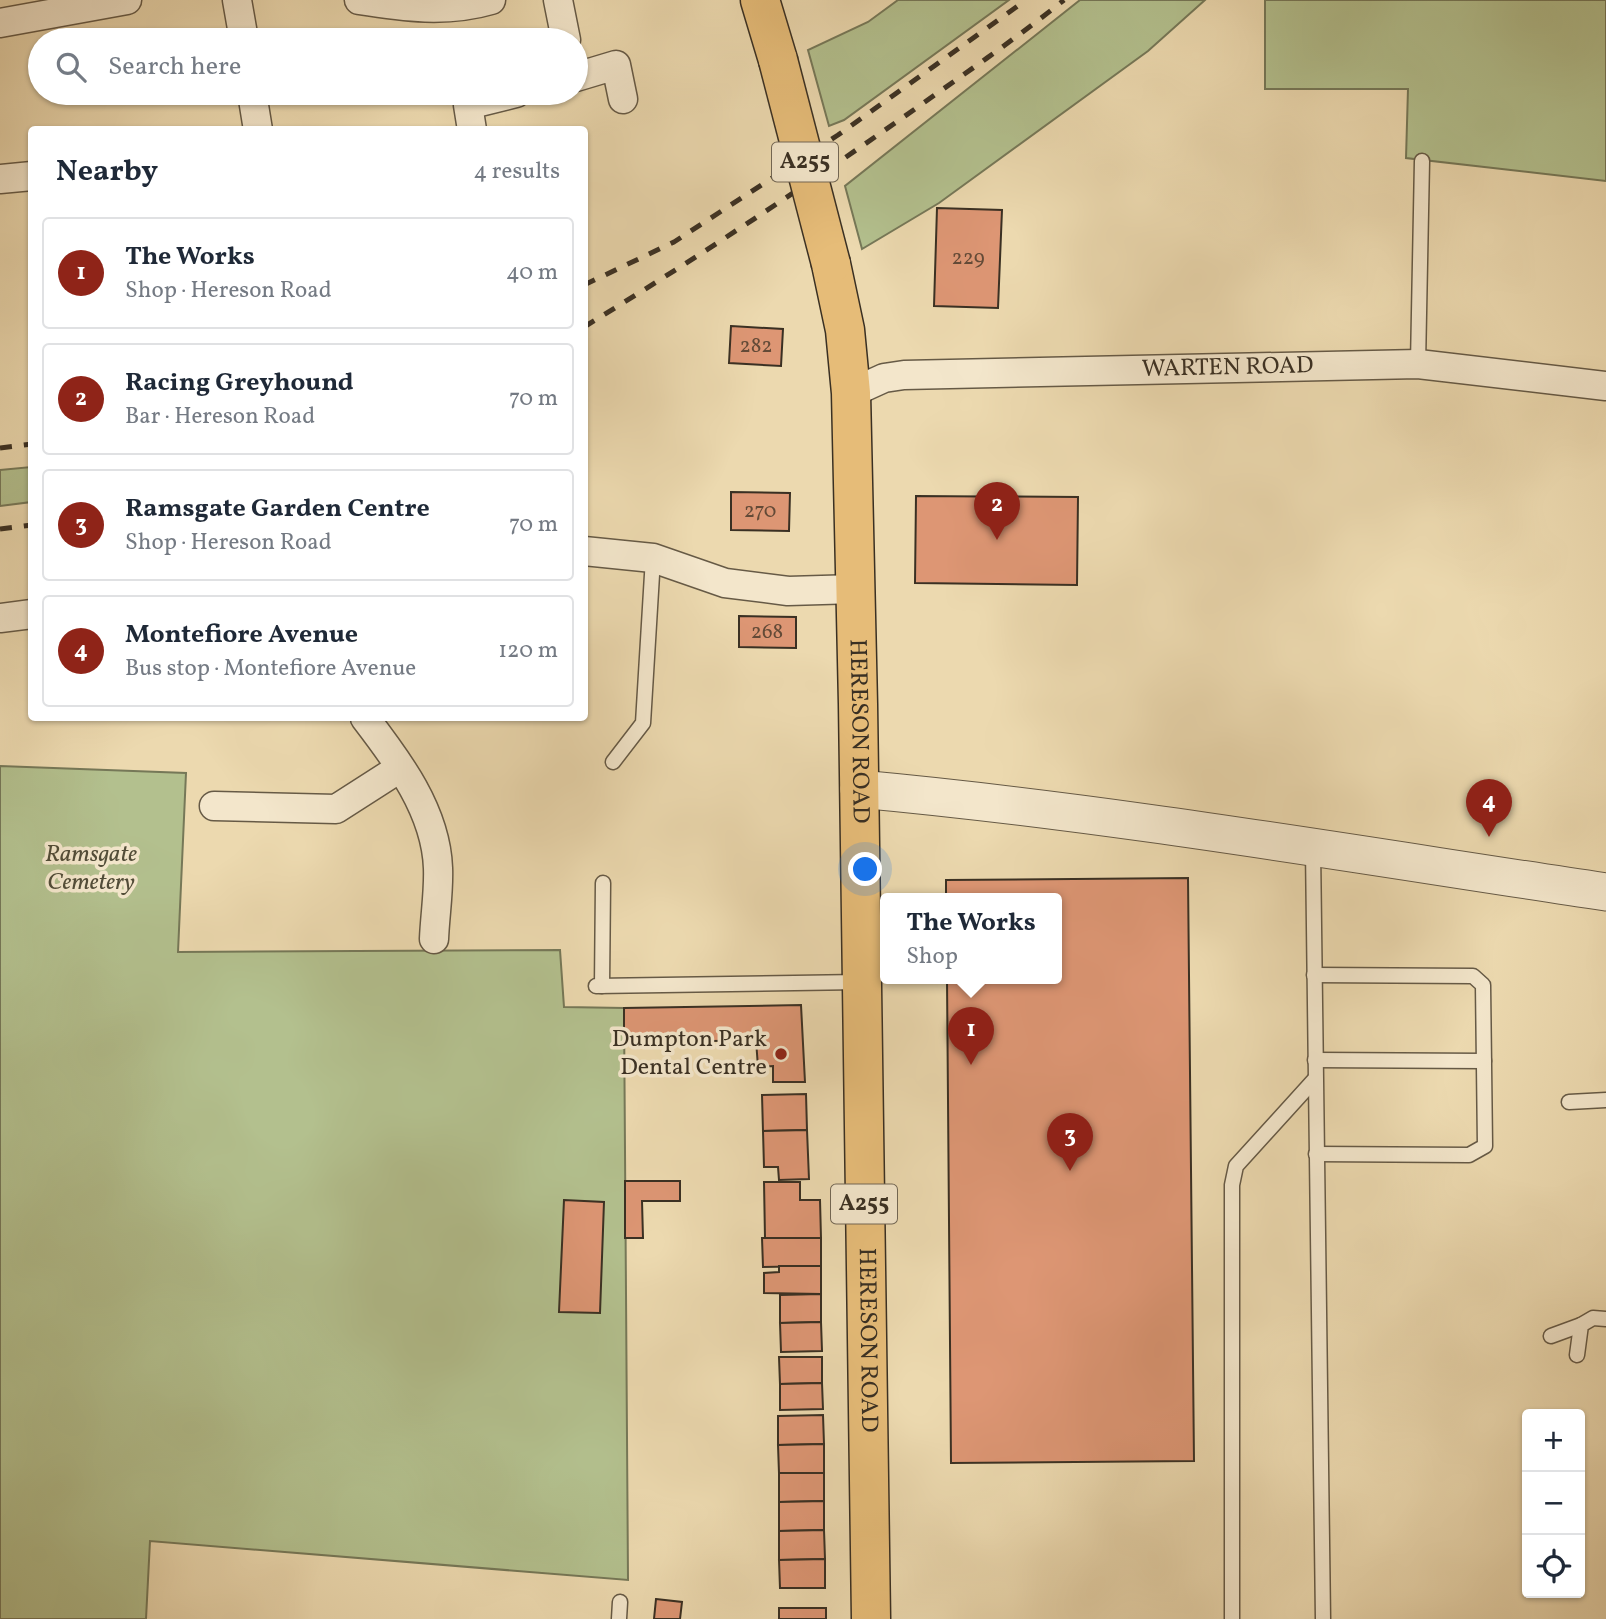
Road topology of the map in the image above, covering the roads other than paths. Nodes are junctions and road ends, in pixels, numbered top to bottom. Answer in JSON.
{"nodes":[{"id":1,"x":127,"y":0,"type":"edge"},
{"id":2,"x":237,"y":0,"type":"edge"},
{"id":3,"x":359,"y":0,"type":"edge"},
{"id":4,"x":491,"y":0,"type":"edge"},
{"id":5,"x":558,"y":0,"type":"edge"},
{"id":6,"x":760,"y":0,"type":"edge"},
{"id":7,"x":0,"y":23,"type":"edge"},
{"id":8,"x":242,"y":28,"type":"edge"},
{"id":9,"x":564,"y":28,"type":"edge"},
{"id":10,"x":588,"y":73,"type":"edge"},
{"id":11,"x":623,"y":99,"type":"dead end"},
{"id":12,"x":254,"y":105,"type":"edge"},
{"id":13,"x":468,"y":105,"type":"edge"},
{"id":14,"x":257,"y":126,"type":"edge"},
{"id":15,"x":471,"y":126,"type":"edge"},
{"id":16,"x":1422,"y":161,"type":"dead end"},
{"id":17,"x":28,"y":176,"type":"edge"},
{"id":18,"x":0,"y":179,"type":"edge"},
{"id":19,"x":1418,"y":365,"type":"junction"},
{"id":20,"x":1606,"y":386,"type":"edge"},
{"id":21,"x":851,"y":393,"type":"junction"},
{"id":22,"x":588,"y":551,"type":"edge"},
{"id":23,"x":653,"y":558,"type":"junction"},
{"id":24,"x":856,"y":589,"type":"junction"},
{"id":25,"x":28,"y":614,"type":"edge"},
{"id":26,"x":0,"y":618,"type":"edge"},
{"id":27,"x":367,"y":721,"type":"edge"},
{"id":28,"x":613,"y":762,"type":"dead end"},
{"id":29,"x":400,"y":768,"type":"junction"},
{"id":30,"x":859,"y":789,"type":"junction"},
{"id":31,"x":214,"y":806,"type":"dead end"},
{"id":32,"x":1313,"y":847,"type":"junction"},
{"id":33,"x":603,"y":883,"type":"dead end"},
{"id":34,"x":1606,"y":891,"type":"edge"},
{"id":35,"x":434,"y":939,"type":"dead end"},
{"id":36,"x":1314,"y":975,"type":"junction"},
{"id":37,"x":861,"y":982,"type":"junction"},
{"id":38,"x":1315,"y":1060,"type":"junction"},
{"id":39,"x":1483,"y":1061,"type":"junction"},
{"id":40,"x":1315,"y":1079,"type":"junction"},
{"id":41,"x":1606,"y":1100,"type":"edge"},
{"id":42,"x":1569,"y":1102,"type":"dead end"},
{"id":43,"x":1316,"y":1154,"type":"junction"},
{"id":44,"x":1606,"y":1319,"type":"edge"},
{"id":45,"x":1581,"y":1325,"type":"junction"},
{"id":46,"x":1551,"y":1336,"type":"dead end"},
{"id":47,"x":1577,"y":1355,"type":"dead end"},
{"id":48,"x":620,"y":1602,"type":"dead end"},
{"id":49,"x":619,"y":1619,"type":"edge"},
{"id":50,"x":871,"y":1619,"type":"edge"},
{"id":51,"x":1232,"y":1619,"type":"edge"},
{"id":52,"x":1323,"y":1619,"type":"edge"}],
"edges":[{"from":1,"to":7,"type":"street"},
{"from":2,"to":8,"type":"street"},
{"from":3,"to":4,"type":"street"},
{"from":5,"to":9,"type":"street"},
{"from":6,"to":21,"type":"main road","name":"HERESON ROAD","number":"A255","bridge":true},
{"from":10,"to":11,"type":"street"},
{"from":12,"to":14,"type":"street"},
{"from":13,"to":15,"type":"street"},
{"from":16,"to":19,"type":"lane"},
{"from":17,"to":18,"type":"street"},
{"from":19,"to":20,"type":"street","name":"WARTEN ROAD"},
{"from":19,"to":21,"type":"street","name":"WARTEN ROAD"},
{"from":21,"to":24,"type":"main road","name":"HERESON ROAD","number":"A255"},
{"from":22,"to":23,"type":"street"},
{"from":23,"to":24,"type":"street"},
{"from":23,"to":28,"type":"lane"},
{"from":24,"to":30,"type":"main road","name":"HERESON ROAD","number":"A255"},
{"from":25,"to":26,"type":"street"},
{"from":27,"to":29,"type":"street"},
{"from":29,"to":31,"type":"street"},
{"from":29,"to":35,"type":"street"},
{"from":30,"to":32,"type":"street"},
{"from":30,"to":37,"type":"main road","name":"HERESON ROAD","number":"A255"},
{"from":32,"to":34,"type":"street"},
{"from":32,"to":36,"type":"lane"},
{"from":33,"to":37,"type":"lane"},
{"from":36,"to":38,"type":"lane"},
{"from":36,"to":39,"type":"lane"},
{"from":37,"to":50,"type":"main road","name":"HERESON ROAD","number":"A255"},
{"from":38,"to":39,"type":"lane"},
{"from":38,"to":40,"type":"lane"},
{"from":39,"to":43,"type":"lane"},
{"from":40,"to":43,"type":"lane"},
{"from":40,"to":51,"type":"lane"},
{"from":41,"to":42,"type":"lane"},
{"from":43,"to":52,"type":"lane"},
{"from":44,"to":45,"type":"lane"},
{"from":45,"to":46,"type":"lane"},
{"from":45,"to":47,"type":"lane"},
{"from":48,"to":49,"type":"lane"}]}
